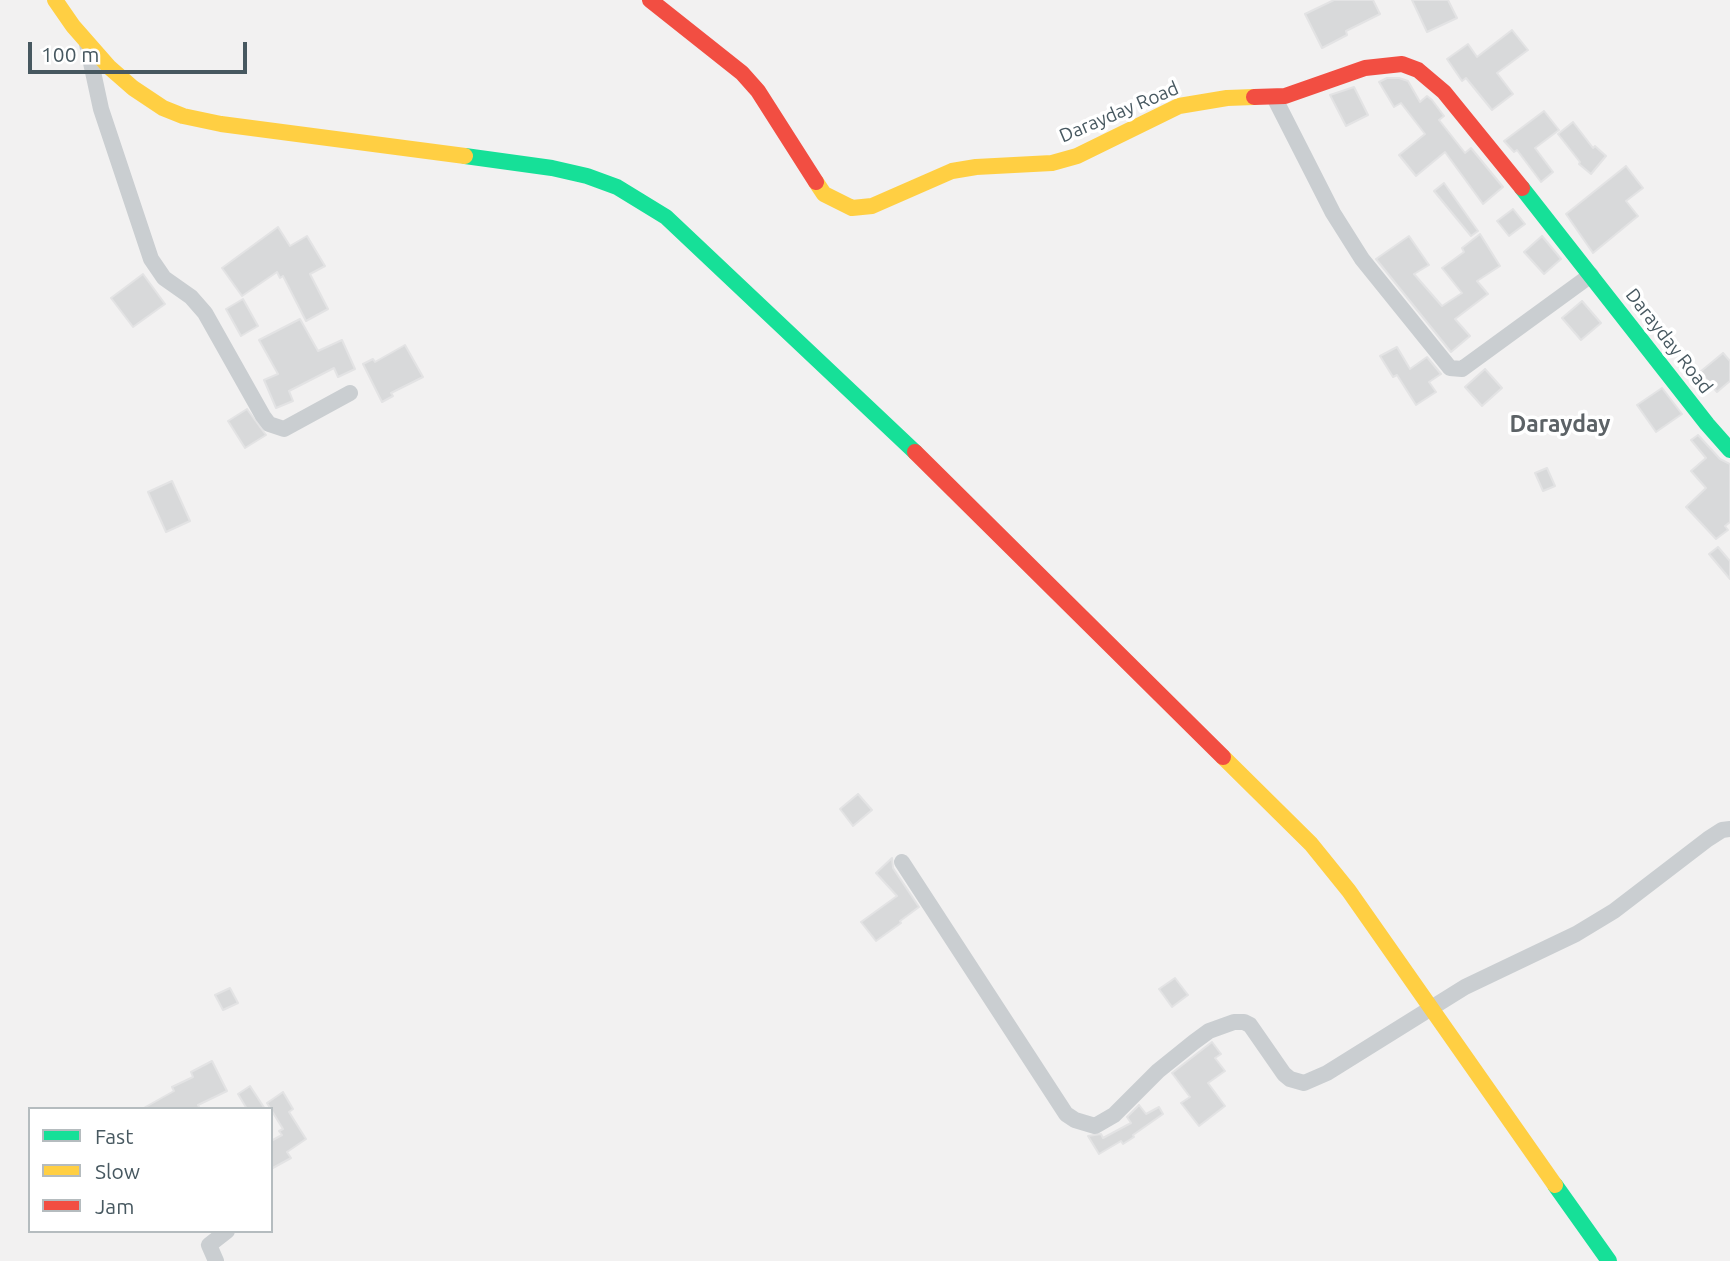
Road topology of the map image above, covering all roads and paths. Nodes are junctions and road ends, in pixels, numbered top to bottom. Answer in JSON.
{"nodes":[{"id":1,"x":55,"y":0,"type":"edge"},
{"id":2,"x":650,"y":0,"type":"edge"},
{"id":3,"x":87,"y":42,"type":"junction"},
{"id":4,"x":1274,"y":97,"type":"junction"},
{"id":5,"x":1591,"y":275,"type":"junction"},
{"id":6,"x":350,"y":393,"type":"dead end"},
{"id":7,"x":1730,"y":450,"type":"edge"},
{"id":8,"x":1730,"y":829,"type":"edge"},
{"id":9,"x":902,"y":862,"type":"dead end"},
{"id":10,"x":1430,"y":1009,"type":"junction"},
{"id":11,"x":224,"y":1233,"type":"edge"},
{"id":12,"x":216,"y":1261,"type":"edge"},
{"id":13,"x":1609,"y":1261,"type":"edge"}],
"edges":[{"from":1,"to":3,"type":"street"},
{"from":2,"to":4,"type":"street","name":"Darayday Road"},
{"from":3,"to":6,"type":"street"},
{"from":3,"to":10,"type":"street"},
{"from":4,"to":5,"type":"street","name":"Darayday Road"},
{"from":4,"to":5,"type":"street"},
{"from":5,"to":7,"type":"street","name":"Darayday Road"},
{"from":8,"to":10,"type":"street"},
{"from":9,"to":10,"type":"street"},
{"from":10,"to":13,"type":"street"},
{"from":11,"to":12,"type":"street"}]}
